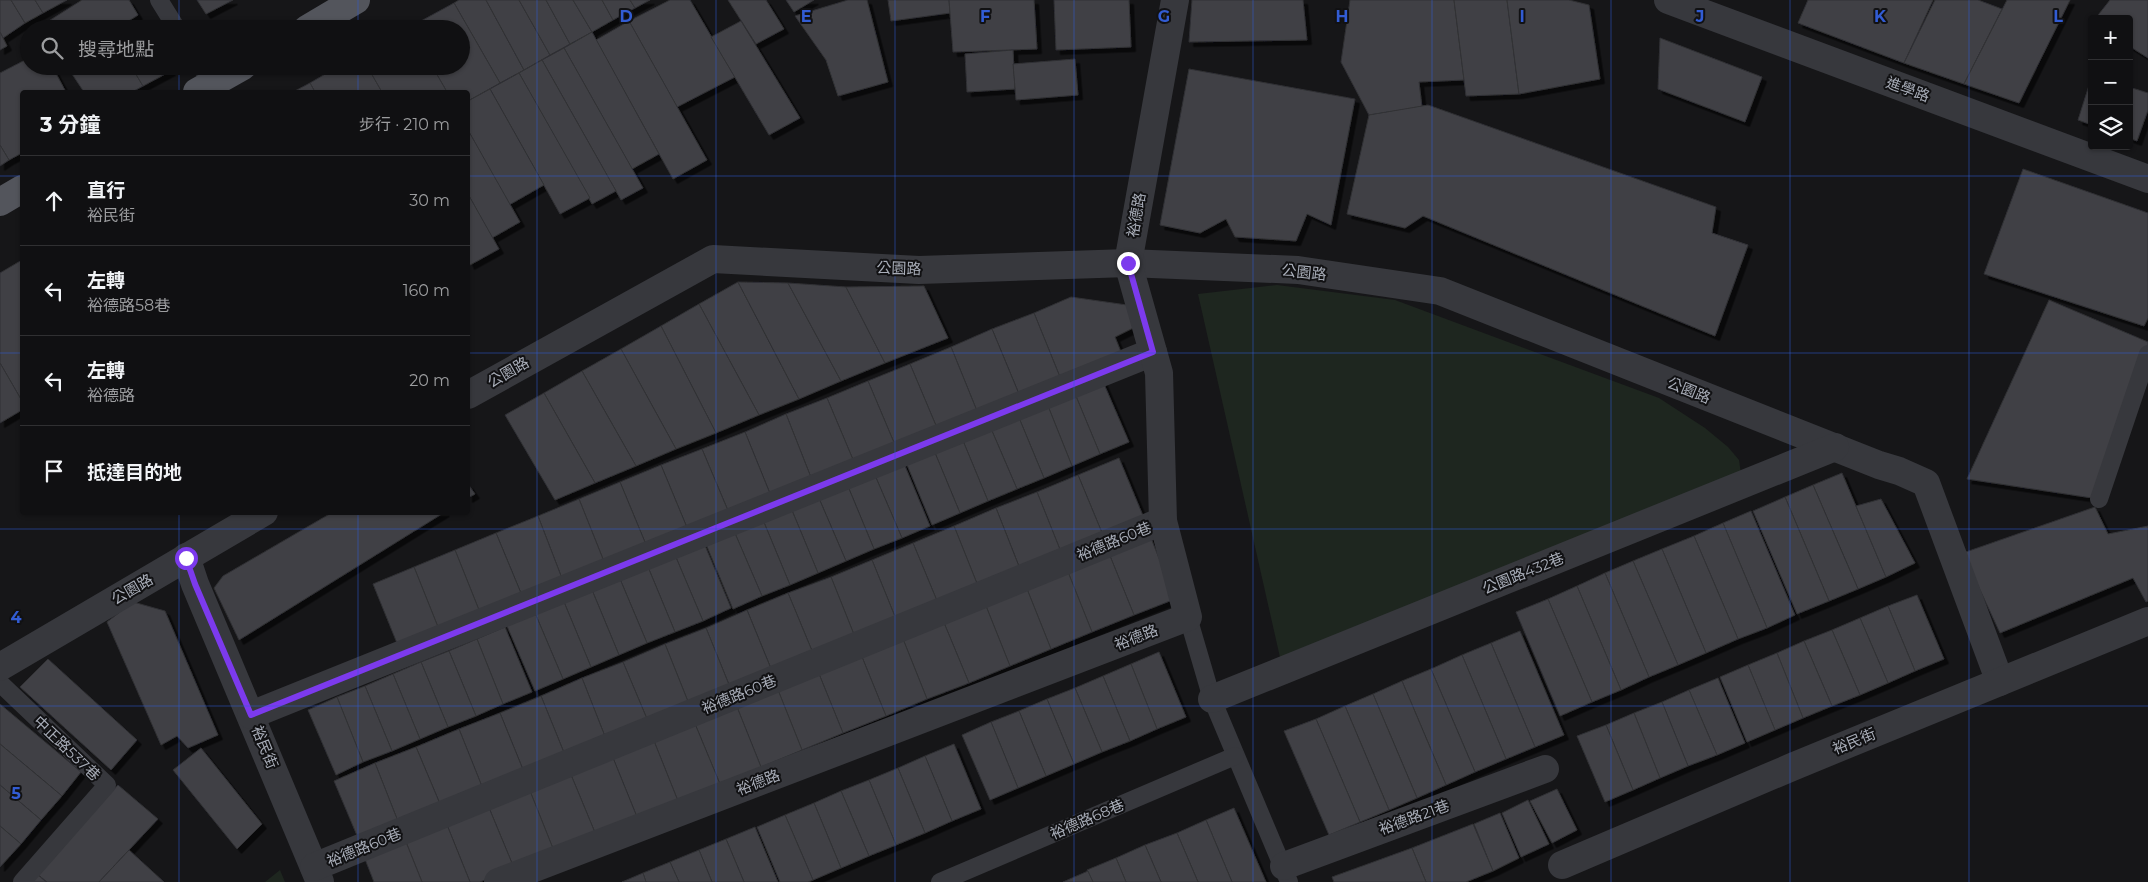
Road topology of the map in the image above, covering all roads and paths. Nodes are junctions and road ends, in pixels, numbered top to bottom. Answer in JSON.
{"nodes":[{"id":1,"x":159,"y":0,"type":"edge"},
{"id":2,"x":356,"y":0,"type":"edge"},
{"id":3,"x":1175,"y":0,"type":"edge"},
{"id":4,"x":1668,"y":0,"type":"edge"},
{"id":5,"x":171,"y":20,"type":"edge"},
{"id":6,"x":322,"y":20,"type":"edge"},
{"id":7,"x":219,"y":75,"type":"edge"},
{"id":8,"x":203,"y":81,"type":"edge"},
{"id":9,"x":2148,"y":178,"type":"edge"},
{"id":10,"x":20,"y":190,"type":"edge"},
{"id":11,"x":0,"y":202,"type":"edge"},
{"id":12,"x":1128,"y":263,"type":"junction"},
{"id":13,"x":1153,"y":352,"type":"junction"},
{"id":14,"x":2148,"y":354,"type":"edge"},
{"id":15,"x":470,"y":394,"type":"edge"},
{"id":16,"x":1835,"y":447,"type":"junction"},
{"id":17,"x":2099,"y":499,"type":"dead end"},
{"id":18,"x":259,"y":515,"type":"edge"},
{"id":19,"x":1163,"y":521,"type":"junction"},
{"id":20,"x":186,"y":558,"type":"junction"},
{"id":21,"x":1188,"y":617,"type":"junction"},
{"id":22,"x":2148,"y":621,"type":"edge"},
{"id":23,"x":0,"y":667,"type":"edge"},
{"id":24,"x":2000,"y":682,"type":"junction"},
{"id":25,"x":0,"y":683,"type":"edge"},
{"id":26,"x":1212,"y":699,"type":"junction"},
{"id":27,"x":251,"y":715,"type":"junction"},
{"id":28,"x":1235,"y":756,"type":"junction"},
{"id":29,"x":1545,"y":769,"type":"dead end"},
{"id":30,"x":1562,"y":865,"type":"dead end"},
{"id":31,"x":1286,"y":874,"type":"edge"},
{"id":32,"x":317,"y":875,"type":"edge"},
{"id":33,"x":22,"y":882,"type":"edge"},
{"id":34,"x":498,"y":882,"type":"edge"},
{"id":35,"x":940,"y":882,"type":"edge"}],
"edges":[{"from":1,"to":5,"type":"lane"},
{"from":2,"to":6,"type":"main road"},
{"from":3,"to":12,"type":"street","name":"裕德路"},
{"from":4,"to":9,"type":"street","name":"進學路"},
{"from":7,"to":8,"type":"main road"},
{"from":10,"to":11,"type":"main road"},
{"from":12,"to":13,"type":"street","name":"裕德路"},
{"from":12,"to":15,"type":"street","name":"公園路"},
{"from":12,"to":16,"type":"street","name":"公園路"},
{"from":13,"to":19,"type":"street","name":"裕德路"},
{"from":13,"to":27,"type":"street"},
{"from":14,"to":17,"type":"lane"},
{"from":16,"to":24,"type":"street","name":"公園路"},
{"from":16,"to":26,"type":"street","name":"公園路432巷"},
{"from":18,"to":20,"type":"street","name":"公園路"},
{"from":19,"to":21,"type":"street","name":"裕德路"},
{"from":19,"to":32,"type":"street","name":"裕德路60巷"},
{"from":20,"to":23,"type":"street","name":"公園路"},
{"from":20,"to":27,"type":"street","name":"裕民街"},
{"from":21,"to":26,"type":"lane"},
{"from":21,"to":34,"type":"street","name":"裕德路"},
{"from":22,"to":24,"type":"street","name":"裕民街"},
{"from":24,"to":30,"type":"street","name":"裕民街"},
{"from":25,"to":33,"type":"lane","name":"中正路537巷"},
{"from":26,"to":28,"type":"lane"},
{"from":27,"to":32,"type":"street","name":"裕民街"},
{"from":28,"to":31,"type":"lane"},
{"from":28,"to":35,"type":"lane","name":"裕德路68巷"},
{"from":29,"to":31,"type":"street","name":"裕德路21巷"}]}
